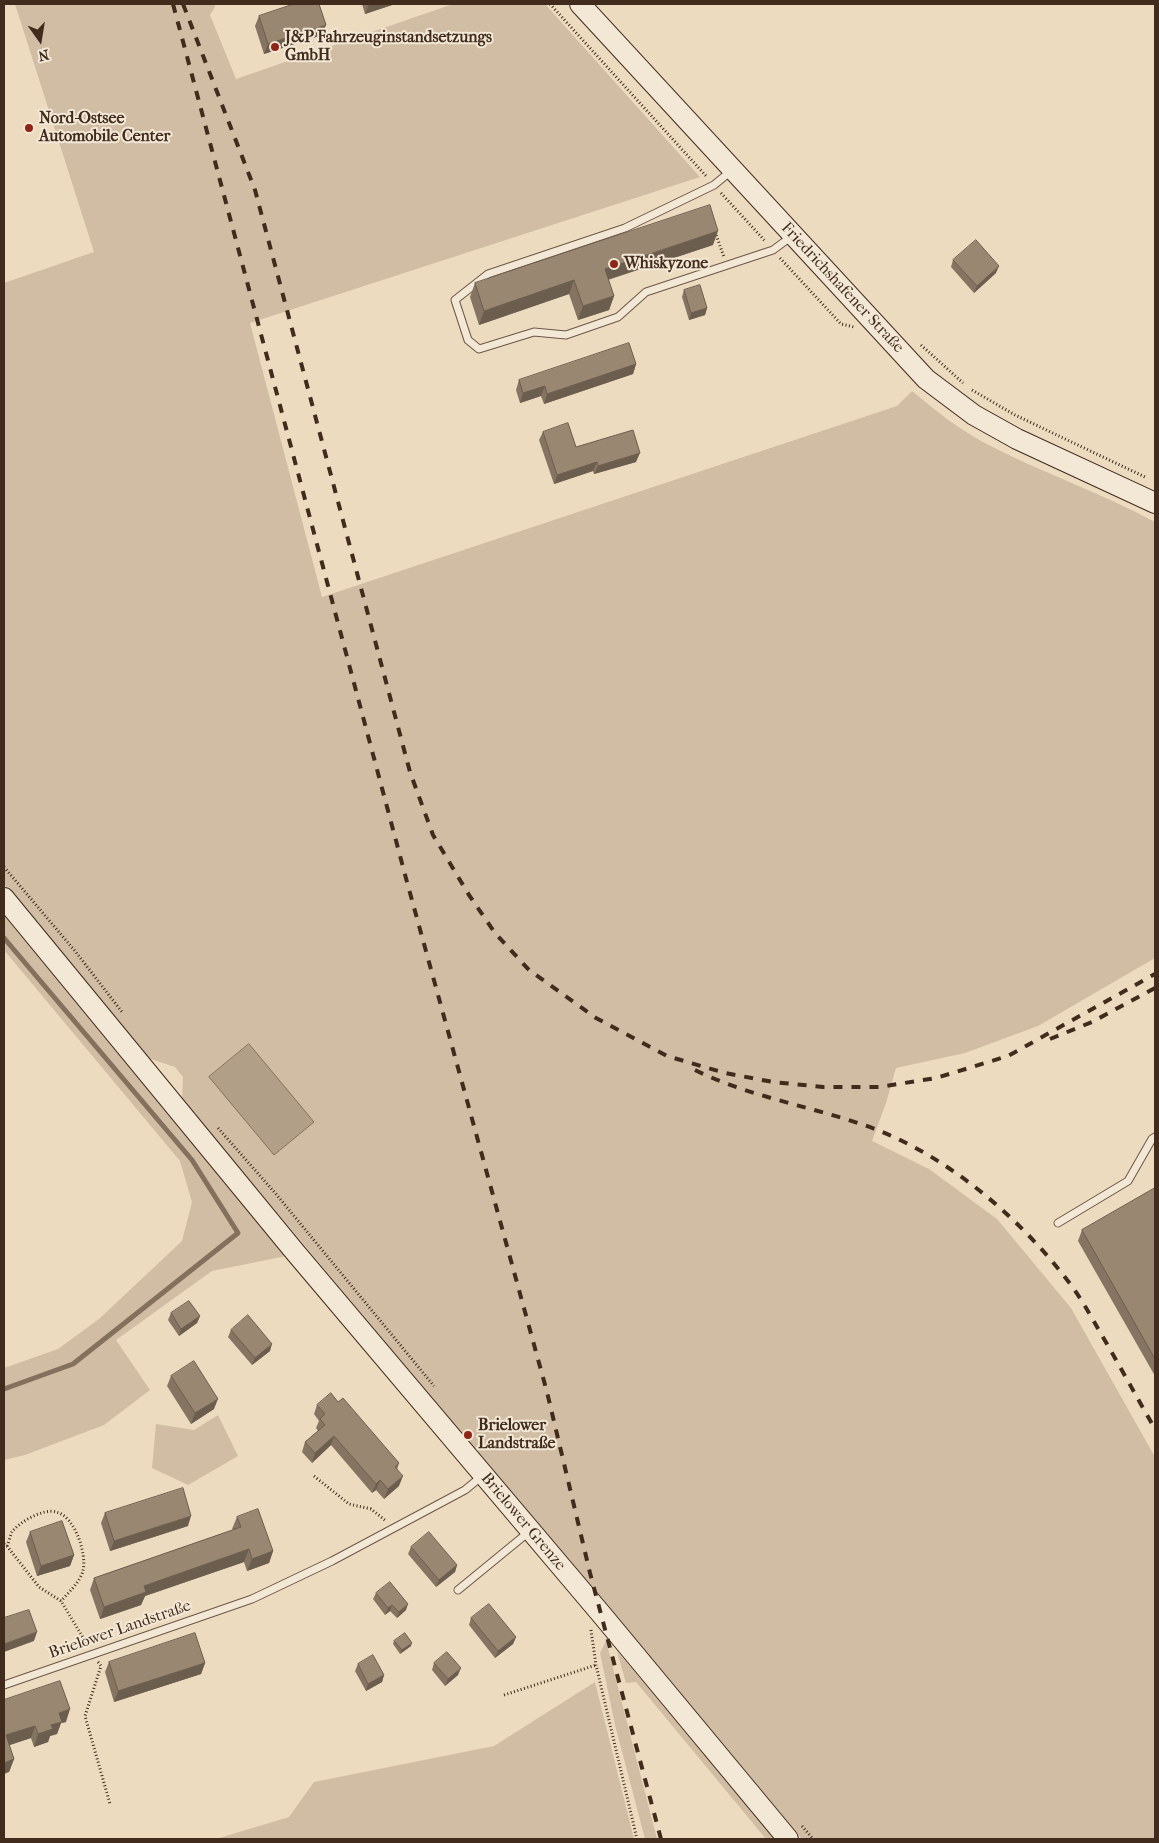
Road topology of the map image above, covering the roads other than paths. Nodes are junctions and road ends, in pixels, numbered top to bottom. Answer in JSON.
{"nodes":[{"id":1,"x":580,"y":4,"type":"edge"},
{"id":2,"x":733,"y":170,"type":"junction"},
{"id":3,"x":794,"y":235,"type":"junction"},
{"id":4,"x":1155,"y":503,"type":"edge"},
{"id":5,"x":4,"y":898,"type":"edge"},
{"id":6,"x":1155,"y":1137,"type":"edge"},
{"id":7,"x":1058,"y":1223,"type":"dead end"},
{"id":8,"x":483,"y":1474,"type":"junction"},
{"id":9,"x":530,"y":1530,"type":"junction"},
{"id":10,"x":458,"y":1590,"type":"dead end"},
{"id":11,"x":4,"y":1685,"type":"edge"},
{"id":12,"x":794,"y":1832,"type":"edge"}],
"edges":[{"from":1,"to":2,"type":"main road","name":"Friedrichshafener Straße"},
{"from":2,"to":3,"type":"main road","name":"Friedrichshafener Straße"},
{"from":2,"to":3,"type":"lane"},
{"from":3,"to":4,"type":"main road","name":"Friedrichshafener Straße"},
{"from":5,"to":8,"type":"main road","name":"Brielower Grenze"},
{"from":6,"to":7,"type":"lane"},
{"from":8,"to":9,"type":"main road","name":"Brielower Grenze"},
{"from":8,"to":11,"type":"lane","name":"Brielower Landstraße"},
{"from":9,"to":10,"type":"lane"},
{"from":9,"to":12,"type":"main road","name":"Brielower Grenze"}]}
